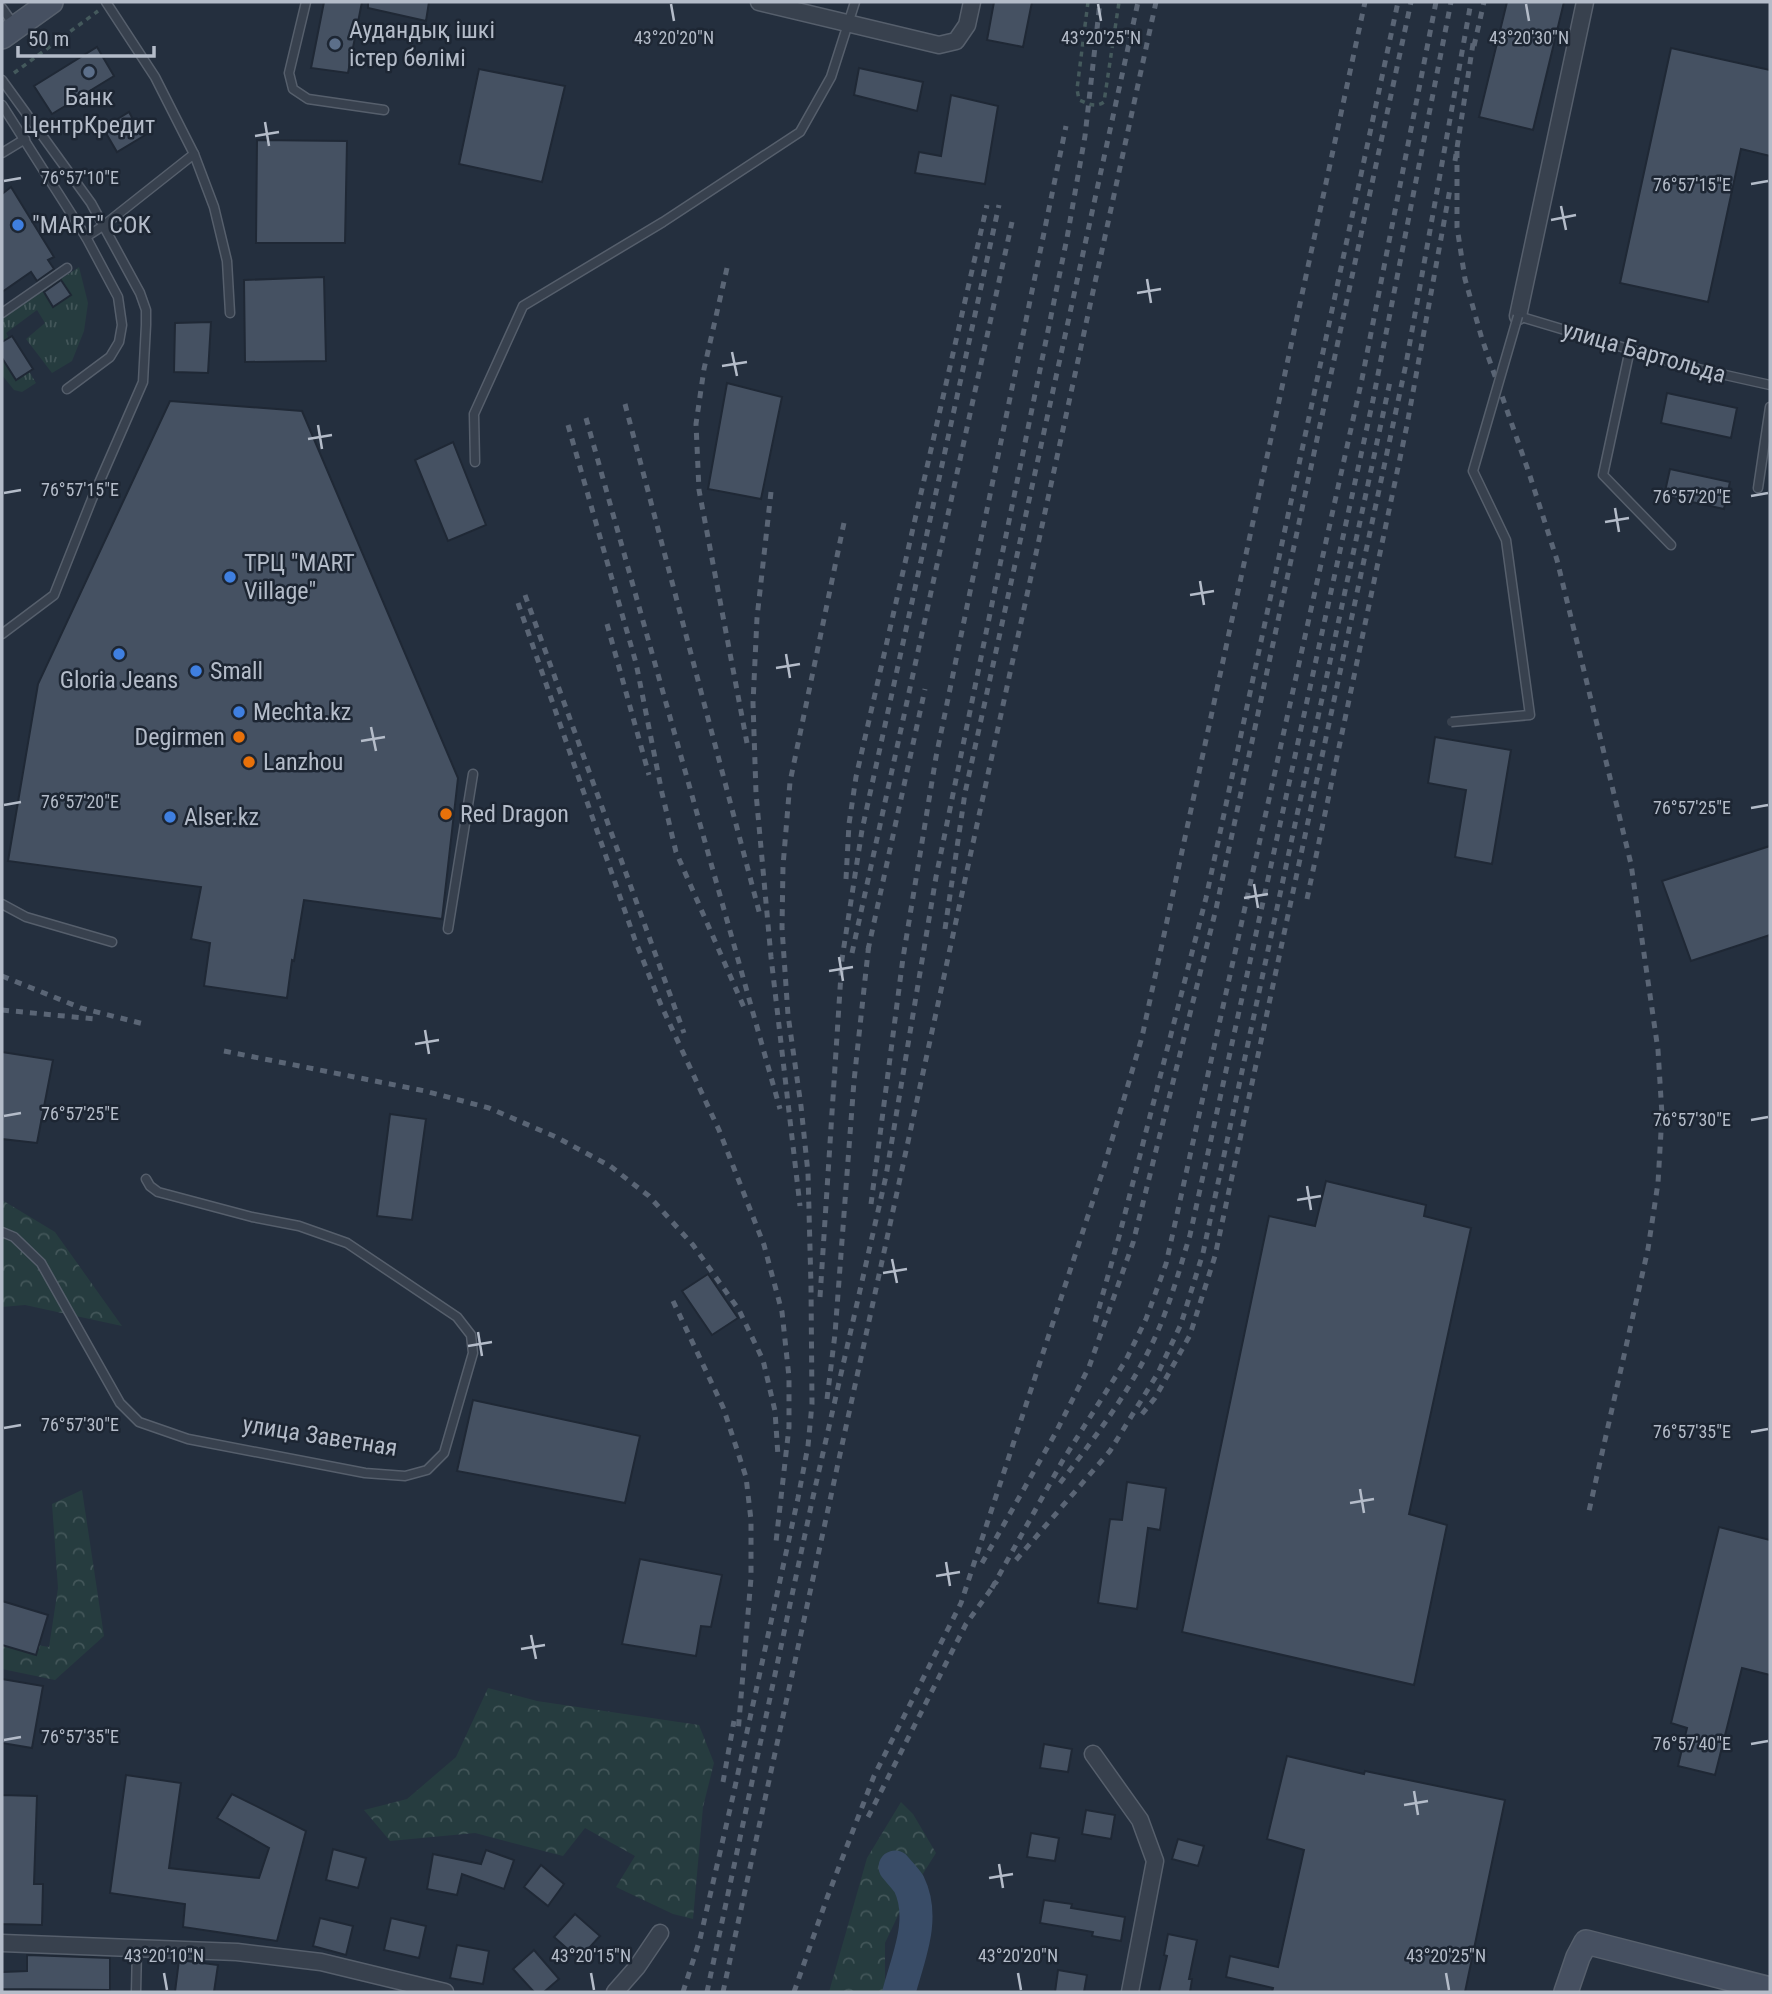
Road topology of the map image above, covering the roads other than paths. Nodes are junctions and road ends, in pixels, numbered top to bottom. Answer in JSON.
{"nodes":[{"id":1,"x":51,"y":2,"type":"edge"},
{"id":2,"x":306,"y":2,"type":"edge"},
{"id":3,"x":759,"y":2,"type":"edge"},
{"id":4,"x":855,"y":2,"type":"edge"},
{"id":5,"x":972,"y":2,"type":"edge"},
{"id":6,"x":1585,"y":2,"type":"edge"},
{"id":7,"x":106,"y":3,"type":"edge"},
{"id":8,"x":2,"y":8,"type":"edge"},
{"id":9,"x":849,"y":23,"type":"junction"},
{"id":10,"x":8,"y":32,"type":"edge"},
{"id":11,"x":2,"y":81,"type":"edge"},
{"id":12,"x":2,"y":105,"type":"edge"},
{"id":13,"x":384,"y":110,"type":"dead end"},
{"id":14,"x":2,"y":120,"type":"edge"},
{"id":15,"x":12,"y":122,"type":"junction"},
{"id":16,"x":24,"y":139,"type":"junction"},
{"id":17,"x":2,"y":153,"type":"edge"},
{"id":18,"x":194,"y":154,"type":"junction"},
{"id":19,"x":103,"y":226,"type":"junction"},
{"id":20,"x":86,"y":237,"type":"junction"},
{"id":21,"x":67,"y":268,"type":"dead end"},
{"id":22,"x":2,"y":313,"type":"edge"},
{"id":23,"x":230,"y":313,"type":"dead end"},
{"id":24,"x":1518,"y":316,"type":"junction"},
{"id":25,"x":1630,"y":349,"type":"junction"},
{"id":26,"x":1770,"y":385,"type":"edge"},
{"id":27,"x":67,"y":389,"type":"dead end"},
{"id":28,"x":1770,"y":407,"type":"edge"},
{"id":29,"x":475,"y":462,"type":"dead end"},
{"id":30,"x":1758,"y":488,"type":"dead end"},
{"id":31,"x":1671,"y":545,"type":"dead end"},
{"id":32,"x":2,"y":634,"type":"edge"},
{"id":33,"x":1451,"y":722,"type":"dead end"},
{"id":34,"x":473,"y":774,"type":"dead end"},
{"id":35,"x":2,"y":904,"type":"edge"},
{"id":36,"x":447,"y":929,"type":"dead end"},
{"id":37,"x":112,"y":942,"type":"dead end"},
{"id":38,"x":146,"y":1179,"type":"dead end"},
{"id":39,"x":2,"y":1232,"type":"edge"},
{"id":40,"x":1093,"y":1755,"type":"dead end"},
{"id":41,"x":660,"y":1933,"type":"dead end"},
{"id":42,"x":2,"y":1943,"type":"edge"},
{"id":43,"x":137,"y":1948,"type":"junction"},
{"id":44,"x":1770,"y":1989,"type":"edge"},
{"id":45,"x":136,"y":1992,"type":"edge"},
{"id":46,"x":442,"y":1992,"type":"edge"},
{"id":47,"x":615,"y":1992,"type":"edge"},
{"id":48,"x":1130,"y":1992,"type":"edge"},
{"id":49,"x":1566,"y":1992,"type":"edge"}],
"edges":[{"from":1,"to":10,"type":"street"},
{"from":2,"to":13,"type":"lane"},
{"from":3,"to":9,"type":"street"},
{"from":4,"to":9,"type":"lane"},
{"from":5,"to":9,"type":"street"},
{"from":6,"to":24,"type":"street"},
{"from":7,"to":18,"type":"lane"},
{"from":8,"to":10,"type":"lane"},
{"from":9,"to":29,"type":"lane"},
{"from":11,"to":19,"type":"lane"},
{"from":12,"to":15,"type":"lane"},
{"from":14,"to":15,"type":"lane"},
{"from":15,"to":16,"type":"lane"},
{"from":16,"to":17,"type":"lane"},
{"from":16,"to":20,"type":"lane"},
{"from":18,"to":19,"type":"lane"},
{"from":18,"to":23,"type":"lane"},
{"from":19,"to":20,"type":"lane"},
{"from":19,"to":32,"type":"lane"},
{"from":20,"to":27,"type":"lane"},
{"from":21,"to":22,"type":"lane"},
{"from":24,"to":25,"type":"lane","name":"улица Бартольда"},
{"from":24,"to":33,"type":"lane","bridge":true},
{"from":25,"to":26,"type":"lane","name":"улица Бартольда"},
{"from":25,"to":31,"type":"lane"},
{"from":28,"to":30,"type":"lane"},
{"from":34,"to":36,"type":"lane"},
{"from":35,"to":37,"type":"lane"},
{"from":38,"to":39,"type":"lane","name":"улица Заветная"},
{"from":40,"to":48,"type":"street"},
{"from":41,"to":47,"type":"street"},
{"from":42,"to":43,"type":"street"},
{"from":43,"to":45,"type":"lane"},
{"from":43,"to":46,"type":"street"},
{"from":44,"to":49,"type":"street"}]}
